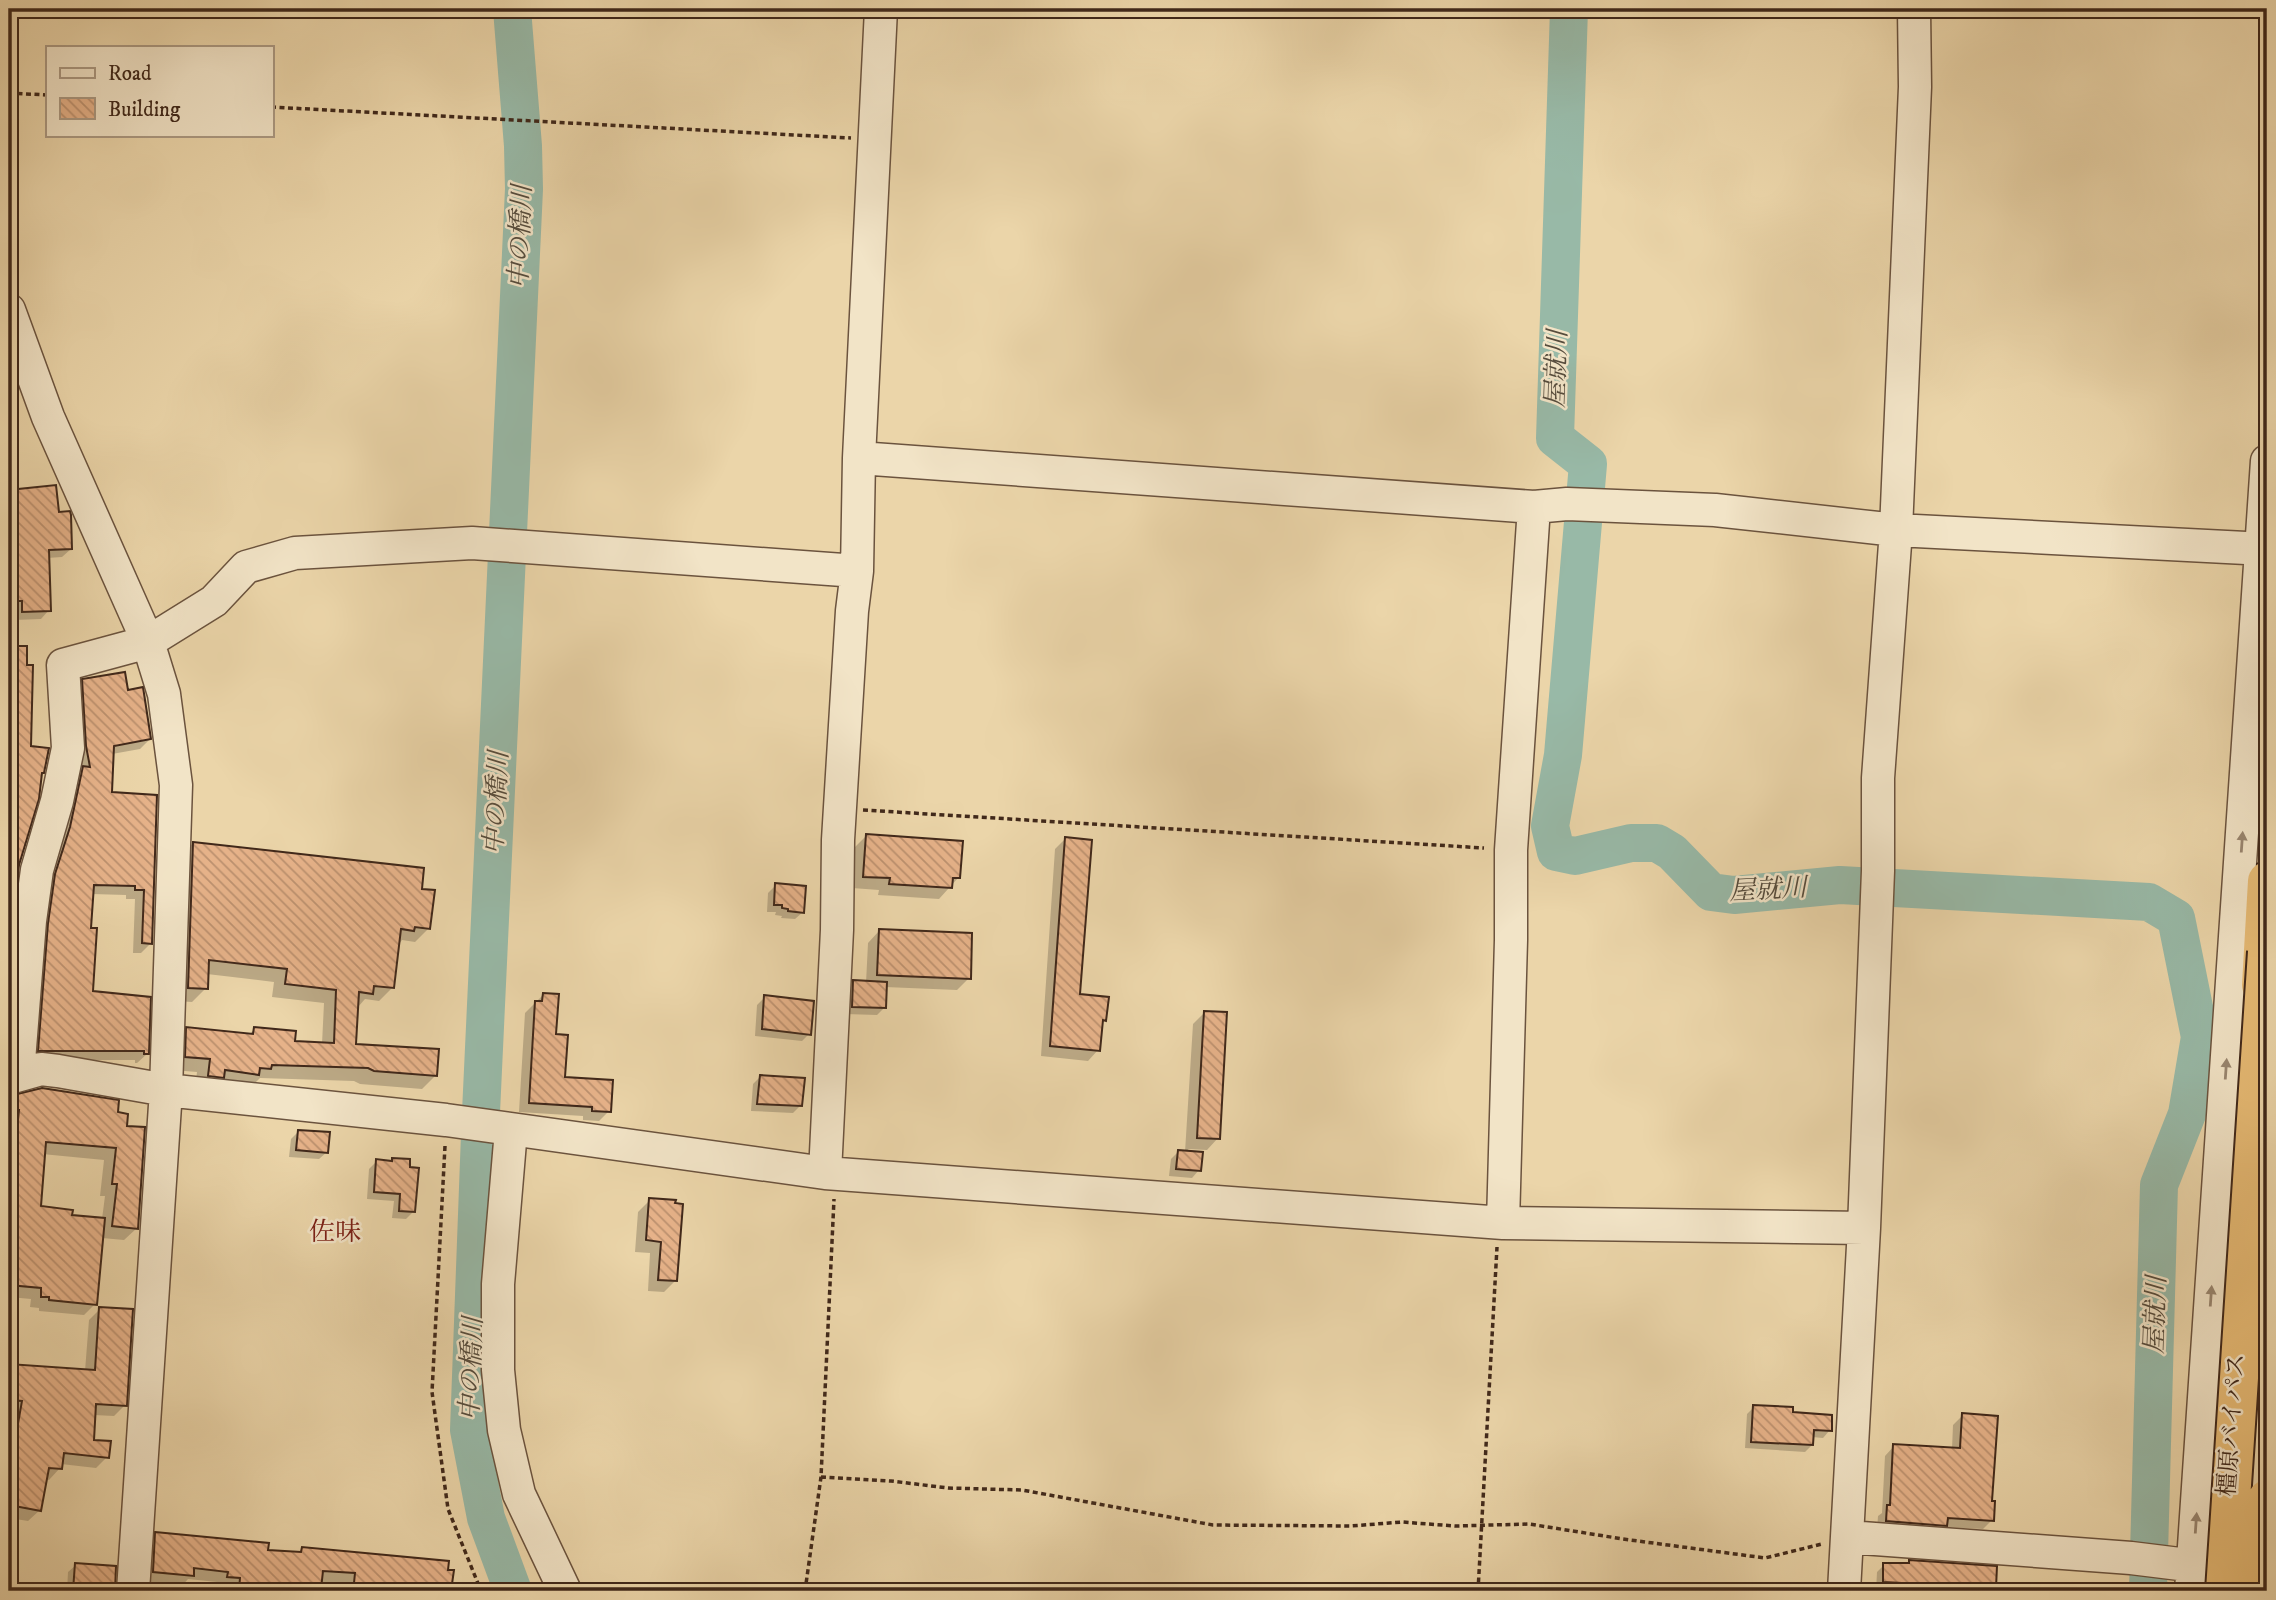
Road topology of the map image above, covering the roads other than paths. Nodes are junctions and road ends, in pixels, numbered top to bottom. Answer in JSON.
{"nodes":[{"id":1,"x":881,"y":9,"type":"edge"},
{"id":2,"x":1914,"y":9,"type":"edge"},
{"id":3,"x":9,"y":310,"type":"edge"},
{"id":4,"x":859,"y":457,"type":"junction"},
{"id":5,"x":2267,"y":461,"type":"edge"},
{"id":6,"x":1534,"y":507,"type":"junction"},
{"id":7,"x":1896,"y":530,"type":"junction"},
{"id":8,"x":2258,"y":549,"type":"edge"},
{"id":9,"x":857,"y":571,"type":"junction"},
{"id":10,"x":148,"y":642,"type":"junction"},
{"id":11,"x":2267,"y":881,"type":"edge"},
{"id":12,"x":2267,"y":952,"type":"edge"},
{"id":13,"x":13,"y":1076,"type":"edge"},
{"id":14,"x":166,"y":1090,"type":"junction"},
{"id":15,"x":511,"y":1130,"type":"junction"},
{"id":16,"x":830,"y":1174,"type":"junction"},
{"id":17,"x":1501,"y":1223,"type":"junction"},
{"id":18,"x":1864,"y":1228,"type":"junction"},
{"id":19,"x":2267,"y":1499,"type":"edge"},
{"id":20,"x":1848,"y":1537,"type":"junction"},
{"id":21,"x":2267,"y":1571,"type":"edge"},
{"id":22,"x":2203,"y":1578,"type":"edge"},
{"id":23,"x":133,"y":1591,"type":"edge"},
{"id":24,"x":565,"y":1591,"type":"edge"},
{"id":25,"x":1844,"y":1591,"type":"edge"},
{"id":26,"x":2263,"y":1591,"type":"edge"}],
"edges":[{"from":1,"to":4,"type":"street"},
{"from":2,"to":7,"type":"street"},
{"from":3,"to":10,"type":"street"},
{"from":4,"to":6,"type":"street"},
{"from":4,"to":9,"type":"street"},
{"from":5,"to":8,"type":"street"},
{"from":6,"to":7,"type":"street"},
{"from":6,"to":17,"type":"street"},
{"from":7,"to":8,"type":"street"},
{"from":7,"to":18,"type":"street"},
{"from":22,"to":8,"type":"street","one_way":true},
{"from":9,"to":10,"type":"street"},
{"from":9,"to":16,"type":"street"},
{"from":10,"to":13,"type":"street"},
{"from":10,"to":14,"type":"street"},
{"from":11,"to":22,"type":"highway","name":"橿原バイパス"},
{"from":12,"to":22,"type":"highway","bridge":true},
{"from":13,"to":14,"type":"street"},
{"from":14,"to":15,"type":"street"},
{"from":14,"to":23,"type":"street"},
{"from":15,"to":16,"type":"street"},
{"from":15,"to":24,"type":"street"},
{"from":16,"to":17,"type":"street"},
{"from":17,"to":18,"type":"street"},
{"from":18,"to":20,"type":"street"},
{"from":19,"to":26,"type":"highway","bridge":true},
{"from":20,"to":22,"type":"street"},
{"from":20,"to":25,"type":"street"},
{"from":21,"to":22,"type":"street"},
{"from":21,"to":26,"type":"highway"}]}
